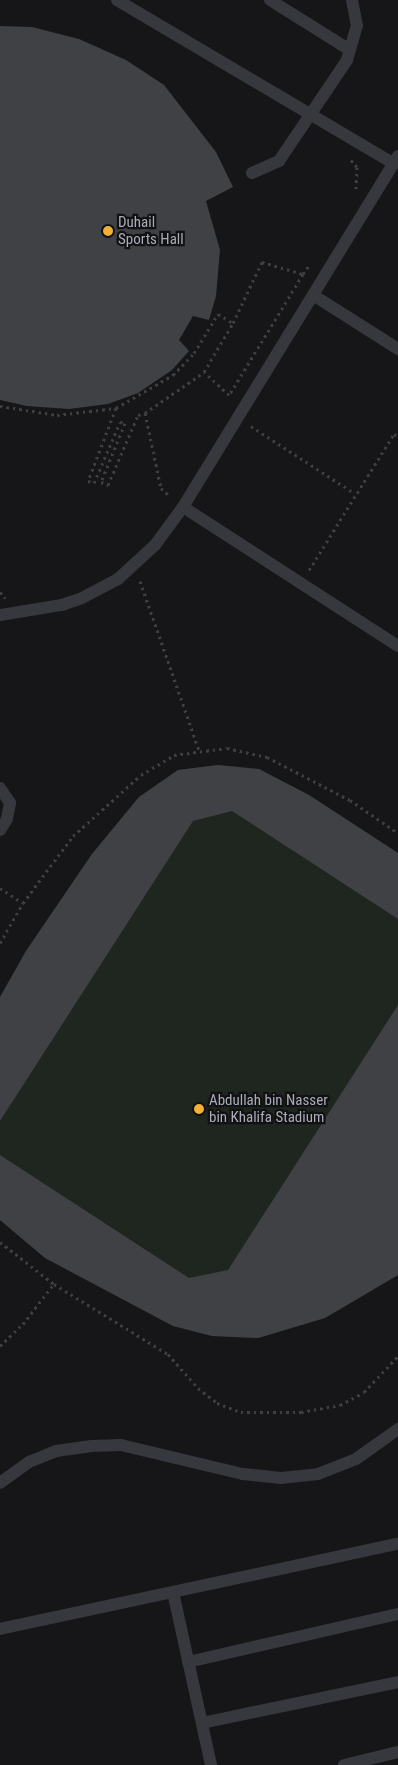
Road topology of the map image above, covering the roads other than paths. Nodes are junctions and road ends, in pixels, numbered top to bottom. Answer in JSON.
{"nodes":[{"id":1,"x":117,"y":0,"type":"edge"},
{"id":2,"x":270,"y":0,"type":"edge"},
{"id":3,"x":352,"y":0,"type":"edge"},
{"id":4,"x":350,"y":50,"type":"junction"},
{"id":5,"x":310,"y":116,"type":"junction"},
{"id":6,"x":396,"y":160,"type":"edge"},
{"id":7,"x":252,"y":173,"type":"dead end"},
{"id":8,"x":313,"y":295,"type":"junction"},
{"id":9,"x":398,"y":348,"type":"edge"},
{"id":10,"x":183,"y":507,"type":"junction"},
{"id":11,"x":0,"y":615,"type":"edge"},
{"id":12,"x":398,"y":646,"type":"edge"},
{"id":13,"x":0,"y":788,"type":"edge"},
{"id":14,"x":0,"y":830,"type":"edge"},
{"id":15,"x":398,"y":1429,"type":"edge"},
{"id":16,"x":0,"y":1483,"type":"edge"},
{"id":17,"x":398,"y":1544,"type":"edge"},
{"id":18,"x":173,"y":1592,"type":"junction"},
{"id":19,"x":398,"y":1614,"type":"edge"},
{"id":20,"x":0,"y":1629,"type":"edge"},
{"id":21,"x":188,"y":1662,"type":"junction"},
{"id":22,"x":398,"y":1682,"type":"edge"},
{"id":23,"x":202,"y":1723,"type":"junction"},
{"id":24,"x":398,"y":1752,"type":"edge"},
{"id":25,"x":211,"y":1765,"type":"edge"},
{"id":26,"x":344,"y":1765,"type":"edge"}],
"edges":[{"from":1,"to":5,"type":"lane"},
{"from":2,"to":4,"type":"lane"},
{"from":3,"to":4,"type":"lane"},
{"from":4,"to":5,"type":"lane"},
{"from":5,"to":6,"type":"lane"},
{"from":5,"to":7,"type":"lane"},
{"from":6,"to":8,"type":"lane"},
{"from":8,"to":9,"type":"lane"},
{"from":8,"to":10,"type":"lane"},
{"from":10,"to":11,"type":"lane"},
{"from":10,"to":12,"type":"lane"},
{"from":13,"to":14,"type":"lane"},
{"from":15,"to":16,"type":"lane"},
{"from":17,"to":18,"type":"lane"},
{"from":18,"to":20,"type":"lane"},
{"from":18,"to":21,"type":"lane"},
{"from":19,"to":21,"type":"lane"},
{"from":21,"to":23,"type":"lane"},
{"from":22,"to":23,"type":"lane"},
{"from":23,"to":25,"type":"lane"},
{"from":24,"to":26,"type":"lane"}]}
